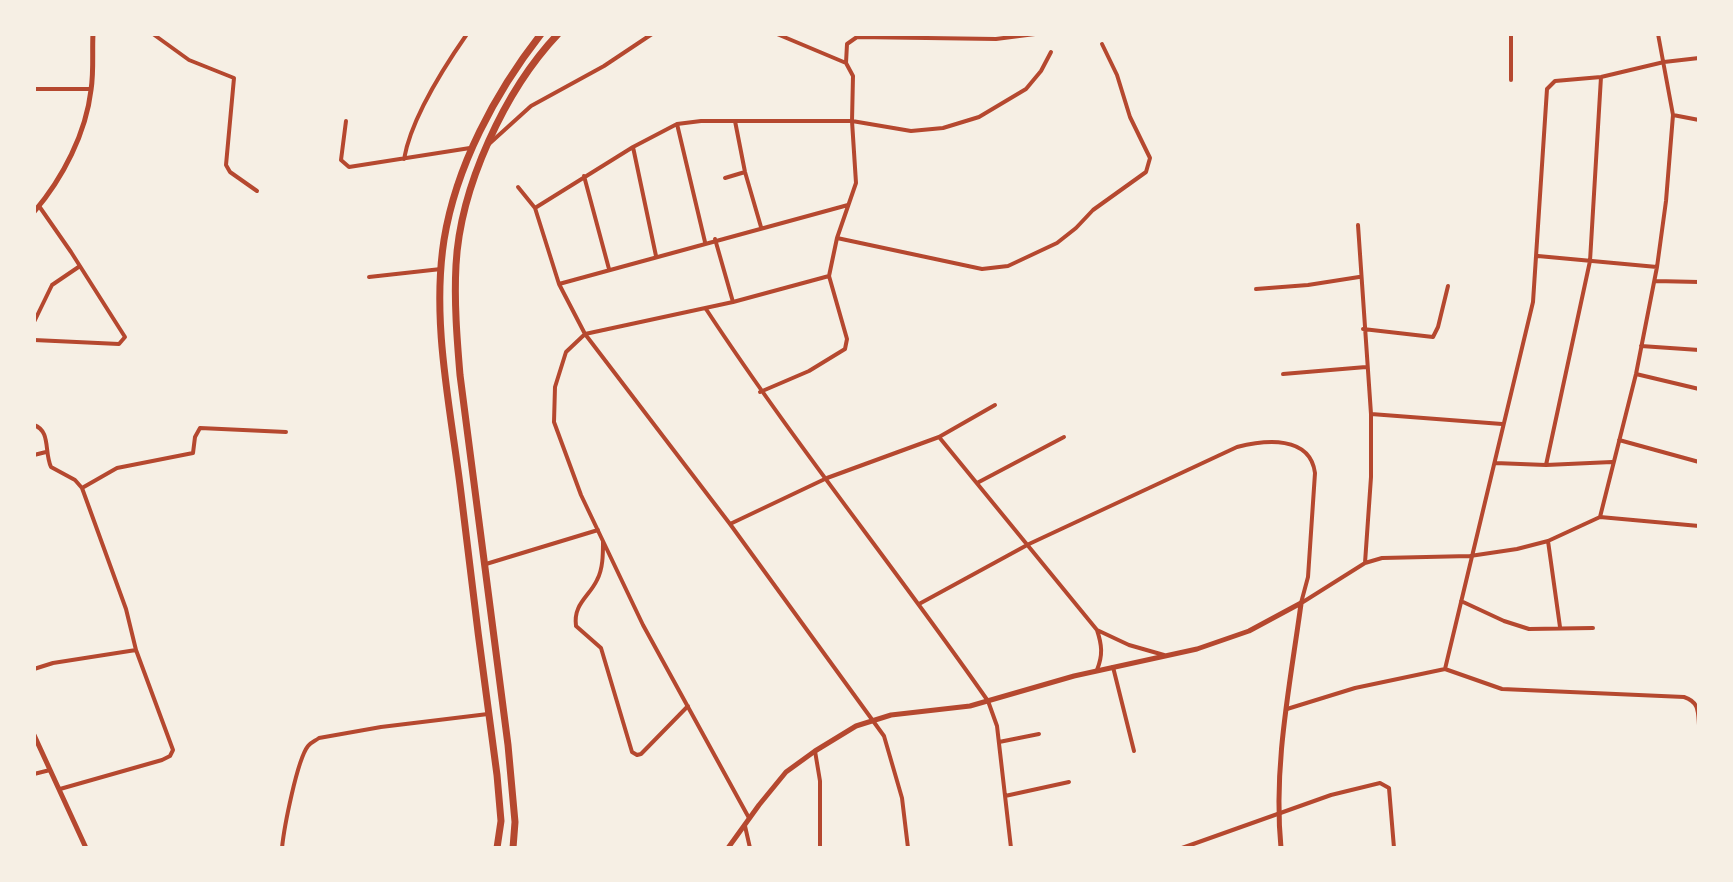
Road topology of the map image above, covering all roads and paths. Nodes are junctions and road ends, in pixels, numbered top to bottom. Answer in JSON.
{"nodes":[{"id":1,"x":103,"y":34,"type":"edge"},
{"id":2,"x":153,"y":34,"type":"edge"},
{"id":3,"x":467,"y":34,"type":"edge"},
{"id":4,"x":541,"y":34,"type":"edge"},
{"id":5,"x":558,"y":34,"type":"edge"},
{"id":6,"x":652,"y":34,"type":"edge"},
{"id":7,"x":777,"y":34,"type":"edge"},
{"id":8,"x":1035,"y":34,"type":"edge"},
{"id":9,"x":1511,"y":34,"type":"edge"},
{"id":10,"x":1658,"y":34,"type":"edge"},
{"id":11,"x":93,"y":37,"type":"edge"},
{"id":12,"x":1102,"y":44,"type":"dead end"},
{"id":13,"x":1051,"y":52,"type":"dead end"},
{"id":14,"x":1699,"y":58,"type":"edge"},
{"id":15,"x":1664,"y":62,"type":"junction"},
{"id":16,"x":846,"y":63,"type":"junction"},
{"id":17,"x":1601,"y":77,"type":"junction"},
{"id":18,"x":1511,"y":80,"type":"dead end"},
{"id":19,"x":34,"y":89,"type":"edge"},
{"id":20,"x":91,"y":89,"type":"junction"},
{"id":21,"x":1673,"y":115,"type":"junction"},
{"id":22,"x":1699,"y":120,"type":"edge"},
{"id":23,"x":346,"y":121,"type":"dead end"},
{"id":24,"x":735,"y":121,"type":"junction"},
{"id":25,"x":852,"y":121,"type":"junction"},
{"id":26,"x":677,"y":124,"type":"junction"},
{"id":27,"x":487,"y":145,"type":"junction"},
{"id":28,"x":633,"y":147,"type":"junction"},
{"id":29,"x":472,"y":148,"type":"junction"},
{"id":30,"x":404,"y":159,"type":"junction"},
{"id":31,"x":745,"y":172,"type":"junction"},
{"id":32,"x":584,"y":176,"type":"junction"},
{"id":33,"x":725,"y":178,"type":"dead end"},
{"id":34,"x":518,"y":187,"type":"dead end"},
{"id":35,"x":257,"y":191,"type":"dead end"},
{"id":36,"x":848,"y":205,"type":"junction"},
{"id":37,"x":535,"y":208,"type":"junction"},
{"id":38,"x":36,"y":209,"type":"edge"},
{"id":39,"x":1358,"y":225,"type":"dead end"},
{"id":40,"x":761,"y":227,"type":"junction"},
{"id":41,"x":837,"y":238,"type":"junction"},
{"id":42,"x":715,"y":239,"type":"junction"},
{"id":43,"x":705,"y":242,"type":"junction"},
{"id":44,"x":656,"y":256,"type":"junction"},
{"id":45,"x":1538,"y":256,"type":"junction"},
{"id":46,"x":1590,"y":261,"type":"junction"},
{"id":47,"x":80,"y":266,"type":"junction"},
{"id":48,"x":1657,"y":267,"type":"junction"},
{"id":49,"x":441,"y":269,"type":"junction"},
{"id":50,"x":609,"y":269,"type":"junction"},
{"id":51,"x":829,"y":276,"type":"junction"},
{"id":52,"x":369,"y":277,"type":"dead end"},
{"id":53,"x":1359,"y":277,"type":"junction"},
{"id":54,"x":1655,"y":281,"type":"junction"},
{"id":55,"x":1699,"y":282,"type":"edge"},
{"id":56,"x":559,"y":284,"type":"junction"},
{"id":57,"x":1448,"y":286,"type":"dead end"},
{"id":58,"x":1256,"y":289,"type":"dead end"},
{"id":59,"x":733,"y":302,"type":"junction"},
{"id":60,"x":706,"y":309,"type":"junction"},
{"id":61,"x":34,"y":322,"type":"edge"},
{"id":62,"x":1363,"y":329,"type":"junction"},
{"id":63,"x":585,"y":334,"type":"junction"},
{"id":64,"x":34,"y":340,"type":"edge"},
{"id":65,"x":1641,"y":346,"type":"junction"},
{"id":66,"x":1699,"y":350,"type":"edge"},
{"id":67,"x":1366,"y":367,"type":"junction"},
{"id":68,"x":1283,"y":374,"type":"dead end"},
{"id":69,"x":1636,"y":374,"type":"junction"},
{"id":70,"x":1699,"y":389,"type":"edge"},
{"id":71,"x":760,"y":392,"type":"junction"},
{"id":72,"x":995,"y":405,"type":"dead end"},
{"id":73,"x":1371,"y":414,"type":"junction"},
{"id":74,"x":1502,"y":424,"type":"junction"},
{"id":75,"x":34,"y":425,"type":"edge"},
{"id":76,"x":286,"y":432,"type":"dead end"},
{"id":77,"x":939,"y":437,"type":"junction"},
{"id":78,"x":1064,"y":437,"type":"dead end"},
{"id":79,"x":1619,"y":440,"type":"junction"},
{"id":80,"x":46,"y":452,"type":"junction"},
{"id":81,"x":34,"y":455,"type":"edge"},
{"id":82,"x":1613,"y":462,"type":"junction"},
{"id":83,"x":1699,"y":462,"type":"edge"},
{"id":84,"x":1495,"y":463,"type":"junction"},
{"id":85,"x":1546,"y":465,"type":"junction"},
{"id":86,"x":827,"y":478,"type":"junction"},
{"id":87,"x":977,"y":483,"type":"junction"},
{"id":88,"x":82,"y":488,"type":"junction"},
{"id":89,"x":474,"y":490,"type":"junction"},
{"id":90,"x":460,"y":491,"type":"junction"},
{"id":91,"x":1600,"y":517,"type":"junction"},
{"id":92,"x":478,"y":521,"type":"junction"},
{"id":93,"x":464,"y":523,"type":"junction"},
{"id":94,"x":730,"y":524,"type":"junction"},
{"id":95,"x":1699,"y":526,"type":"edge"},
{"id":96,"x":598,"y":530,"type":"junction"},
{"id":97,"x":603,"y":539,"type":"junction"},
{"id":98,"x":1548,"y":541,"type":"junction"},
{"id":99,"x":1029,"y":544,"type":"junction"},
{"id":100,"x":1470,"y":556,"type":"junction"},
{"id":101,"x":1365,"y":563,"type":"junction"},
{"id":102,"x":484,"y":564,"type":"junction"},
{"id":103,"x":1461,"y":601,"type":"junction"},
{"id":104,"x":1301,"y":603,"type":"junction"},
{"id":105,"x":918,"y":604,"type":"junction"},
{"id":106,"x":1560,"y":627,"type":"junction"},
{"id":107,"x":1593,"y":628,"type":"dead end"},
{"id":108,"x":1097,"y":630,"type":"junction"},
{"id":109,"x":136,"y":650,"type":"junction"},
{"id":110,"x":1164,"y":655,"type":"junction"},
{"id":111,"x":1113,"y":667,"type":"junction"},
{"id":112,"x":34,"y":669,"type":"edge"},
{"id":113,"x":1445,"y":669,"type":"junction"},
{"id":114,"x":1097,"y":671,"type":"junction"},
{"id":115,"x":988,"y":701,"type":"junction"},
{"id":116,"x":688,"y":706,"type":"junction"},
{"id":117,"x":1287,"y":709,"type":"junction"},
{"id":118,"x":488,"y":714,"type":"junction"},
{"id":119,"x":872,"y":720,"type":"junction"},
{"id":120,"x":1699,"y":725,"type":"edge"},
{"id":121,"x":1039,"y":734,"type":"dead end"},
{"id":122,"x":34,"y":735,"type":"edge"},
{"id":123,"x":999,"y":742,"type":"junction"},
{"id":124,"x":815,"y":751,"type":"junction"},
{"id":125,"x":1134,"y":751,"type":"dead end"},
{"id":126,"x":50,"y":770,"type":"junction"},
{"id":127,"x":34,"y":774,"type":"edge"},
{"id":128,"x":1069,"y":782,"type":"dead end"},
{"id":129,"x":60,"y":789,"type":"junction"},
{"id":130,"x":1005,"y":796,"type":"junction"},
{"id":131,"x":1277,"y":813,"type":"junction"},
{"id":132,"x":749,"y":818,"type":"junction"},
{"id":133,"x":745,"y":826,"type":"junction"},
{"id":134,"x":86,"y":848,"type":"edge"},
{"id":135,"x":282,"y":848,"type":"edge"},
{"id":136,"x":497,"y":848,"type":"edge"},
{"id":137,"x":513,"y":848,"type":"edge"},
{"id":138,"x":728,"y":848,"type":"edge"},
{"id":139,"x":750,"y":848,"type":"edge"},
{"id":140,"x":820,"y":848,"type":"edge"},
{"id":141,"x":908,"y":848,"type":"edge"},
{"id":142,"x":1011,"y":848,"type":"edge"},
{"id":143,"x":1182,"y":848,"type":"edge"},
{"id":144,"x":1281,"y":848,"type":"edge"},
{"id":145,"x":1394,"y":848,"type":"edge"}],
"edges":[{"from":1,"to":11,"type":"street"},
{"from":2,"to":35,"type":"street"},
{"from":3,"to":30,"type":"street"},
{"from":4,"to":29,"type":"highway"},
{"from":5,"to":27,"type":"highway"},
{"from":6,"to":27,"type":"street"},
{"from":7,"to":16,"type":"street"},
{"from":8,"to":16,"type":"street"},
{"from":9,"to":18,"type":"street"},
{"from":10,"to":15,"type":"street"},
{"from":11,"to":20,"type":"street"},
{"from":12,"to":41,"type":"street"},
{"from":13,"to":25,"type":"street"},
{"from":14,"to":15,"type":"street"},
{"from":15,"to":17,"type":"street"},
{"from":15,"to":21,"type":"street"},
{"from":16,"to":25,"type":"street"},
{"from":17,"to":45,"type":"street"},
{"from":17,"to":46,"type":"street"},
{"from":19,"to":20,"type":"street"},
{"from":20,"to":38,"type":"street"},
{"from":21,"to":22,"type":"street"},
{"from":21,"to":48,"type":"street"},
{"from":23,"to":30,"type":"street"},
{"from":24,"to":25,"type":"street"},
{"from":24,"to":26,"type":"street"},
{"from":24,"to":31,"type":"street"},
{"from":25,"to":36,"type":"street"},
{"from":26,"to":28,"type":"street"},
{"from":26,"to":43,"type":"street"},
{"from":27,"to":89,"type":"highway"},
{"from":28,"to":32,"type":"street"},
{"from":28,"to":44,"type":"street"},
{"from":29,"to":30,"type":"street"},
{"from":29,"to":49,"type":"highway"},
{"from":31,"to":33,"type":"street"},
{"from":31,"to":40,"type":"street"},
{"from":32,"to":37,"type":"street"},
{"from":32,"to":50,"type":"street"},
{"from":34,"to":37,"type":"street"},
{"from":36,"to":40,"type":"street"},
{"from":36,"to":41,"type":"street"},
{"from":37,"to":56,"type":"street"},
{"from":38,"to":47,"type":"street"},
{"from":39,"to":53,"type":"street"},
{"from":40,"to":42,"type":"street"},
{"from":41,"to":51,"type":"street"},
{"from":42,"to":43,"type":"street"},
{"from":42,"to":59,"type":"street"},
{"from":43,"to":44,"type":"street"},
{"from":44,"to":50,"type":"street"},
{"from":45,"to":46,"type":"street"},
{"from":45,"to":74,"type":"street"},
{"from":46,"to":48,"type":"street"},
{"from":46,"to":85,"type":"street"},
{"from":47,"to":61,"type":"street"},
{"from":47,"to":64,"type":"street"},
{"from":48,"to":54,"type":"street"},
{"from":49,"to":52,"type":"street"},
{"from":49,"to":90,"type":"highway"},
{"from":50,"to":56,"type":"street"},
{"from":51,"to":59,"type":"street"},
{"from":51,"to":71,"type":"street"},
{"from":53,"to":58,"type":"street"},
{"from":53,"to":62,"type":"street"},
{"from":54,"to":55,"type":"street"},
{"from":54,"to":65,"type":"street"},
{"from":56,"to":63,"type":"street"},
{"from":57,"to":62,"type":"street"},
{"from":59,"to":60,"type":"street"},
{"from":60,"to":63,"type":"street"},
{"from":60,"to":71,"type":"street"},
{"from":62,"to":67,"type":"street"},
{"from":63,"to":94,"type":"street"},
{"from":63,"to":96,"type":"street"},
{"from":65,"to":66,"type":"street"},
{"from":65,"to":69,"type":"street"},
{"from":67,"to":68,"type":"street"},
{"from":67,"to":73,"type":"street"},
{"from":69,"to":70,"type":"street"},
{"from":69,"to":79,"type":"street"},
{"from":71,"to":86,"type":"street"},
{"from":72,"to":77,"type":"street"},
{"from":73,"to":74,"type":"street"},
{"from":73,"to":101,"type":"street"},
{"from":74,"to":84,"type":"street"},
{"from":75,"to":80,"type":"street"},
{"from":76,"to":88,"type":"street"},
{"from":77,"to":86,"type":"street"},
{"from":77,"to":87,"type":"street"},
{"from":78,"to":87,"type":"street"},
{"from":79,"to":82,"type":"street"},
{"from":79,"to":83,"type":"street"},
{"from":80,"to":81,"type":"street"},
{"from":80,"to":88,"type":"street"},
{"from":82,"to":85,"type":"street"},
{"from":82,"to":91,"type":"street"},
{"from":84,"to":85,"type":"street"},
{"from":84,"to":100,"type":"street"},
{"from":86,"to":94,"type":"street"},
{"from":86,"to":105,"type":"street"},
{"from":87,"to":99,"type":"street"},
{"from":88,"to":109,"type":"street"},
{"from":89,"to":90,"type":"highway"},
{"from":89,"to":92,"type":"highway"},
{"from":90,"to":93,"type":"highway"},
{"from":91,"to":95,"type":"street"},
{"from":91,"to":98,"type":"street"},
{"from":92,"to":93,"type":"highway"},
{"from":92,"to":102,"type":"highway"},
{"from":93,"to":118,"type":"highway"},
{"from":94,"to":119,"type":"street"},
{"from":96,"to":97,"type":"street"},
{"from":96,"to":102,"type":"street"},
{"from":97,"to":116,"type":"street"},
{"from":97,"to":116,"type":"street"},
{"from":98,"to":100,"type":"street"},
{"from":98,"to":106,"type":"street"},
{"from":99,"to":104,"type":"street"},
{"from":99,"to":105,"type":"street"},
{"from":99,"to":108,"type":"street"},
{"from":100,"to":101,"type":"street"},
{"from":100,"to":103,"type":"street"},
{"from":101,"to":104,"type":"street"},
{"from":102,"to":137,"type":"highway"},
{"from":103,"to":106,"type":"street"},
{"from":103,"to":113,"type":"street"},
{"from":104,"to":110,"type":"street"},
{"from":104,"to":117,"type":"street"},
{"from":105,"to":115,"type":"street"},
{"from":106,"to":107,"type":"street"},
{"from":108,"to":110,"type":"street"},
{"from":108,"to":114,"type":"street"},
{"from":109,"to":112,"type":"street"},
{"from":109,"to":129,"type":"street"},
{"from":110,"to":111,"type":"street"},
{"from":111,"to":114,"type":"street"},
{"from":111,"to":125,"type":"street"},
{"from":113,"to":117,"type":"street"},
{"from":113,"to":120,"type":"street"},
{"from":114,"to":115,"type":"street"},
{"from":115,"to":119,"type":"street"},
{"from":115,"to":123,"type":"street"},
{"from":116,"to":132,"type":"street"},
{"from":117,"to":131,"type":"street"},
{"from":118,"to":135,"type":"street"},
{"from":118,"to":136,"type":"highway"},
{"from":119,"to":124,"type":"street"},
{"from":119,"to":141,"type":"street"},
{"from":121,"to":123,"type":"street"},
{"from":122,"to":126,"type":"street"},
{"from":123,"to":130,"type":"street"},
{"from":124,"to":132,"type":"street"},
{"from":124,"to":140,"type":"street"},
{"from":126,"to":127,"type":"street"},
{"from":126,"to":129,"type":"street"},
{"from":128,"to":130,"type":"street"},
{"from":129,"to":134,"type":"street"},
{"from":130,"to":142,"type":"street"},
{"from":131,"to":143,"type":"street"},
{"from":131,"to":144,"type":"street"},
{"from":131,"to":145,"type":"street"},
{"from":132,"to":133,"type":"street"},
{"from":133,"to":138,"type":"street"},
{"from":133,"to":139,"type":"street"}]}
